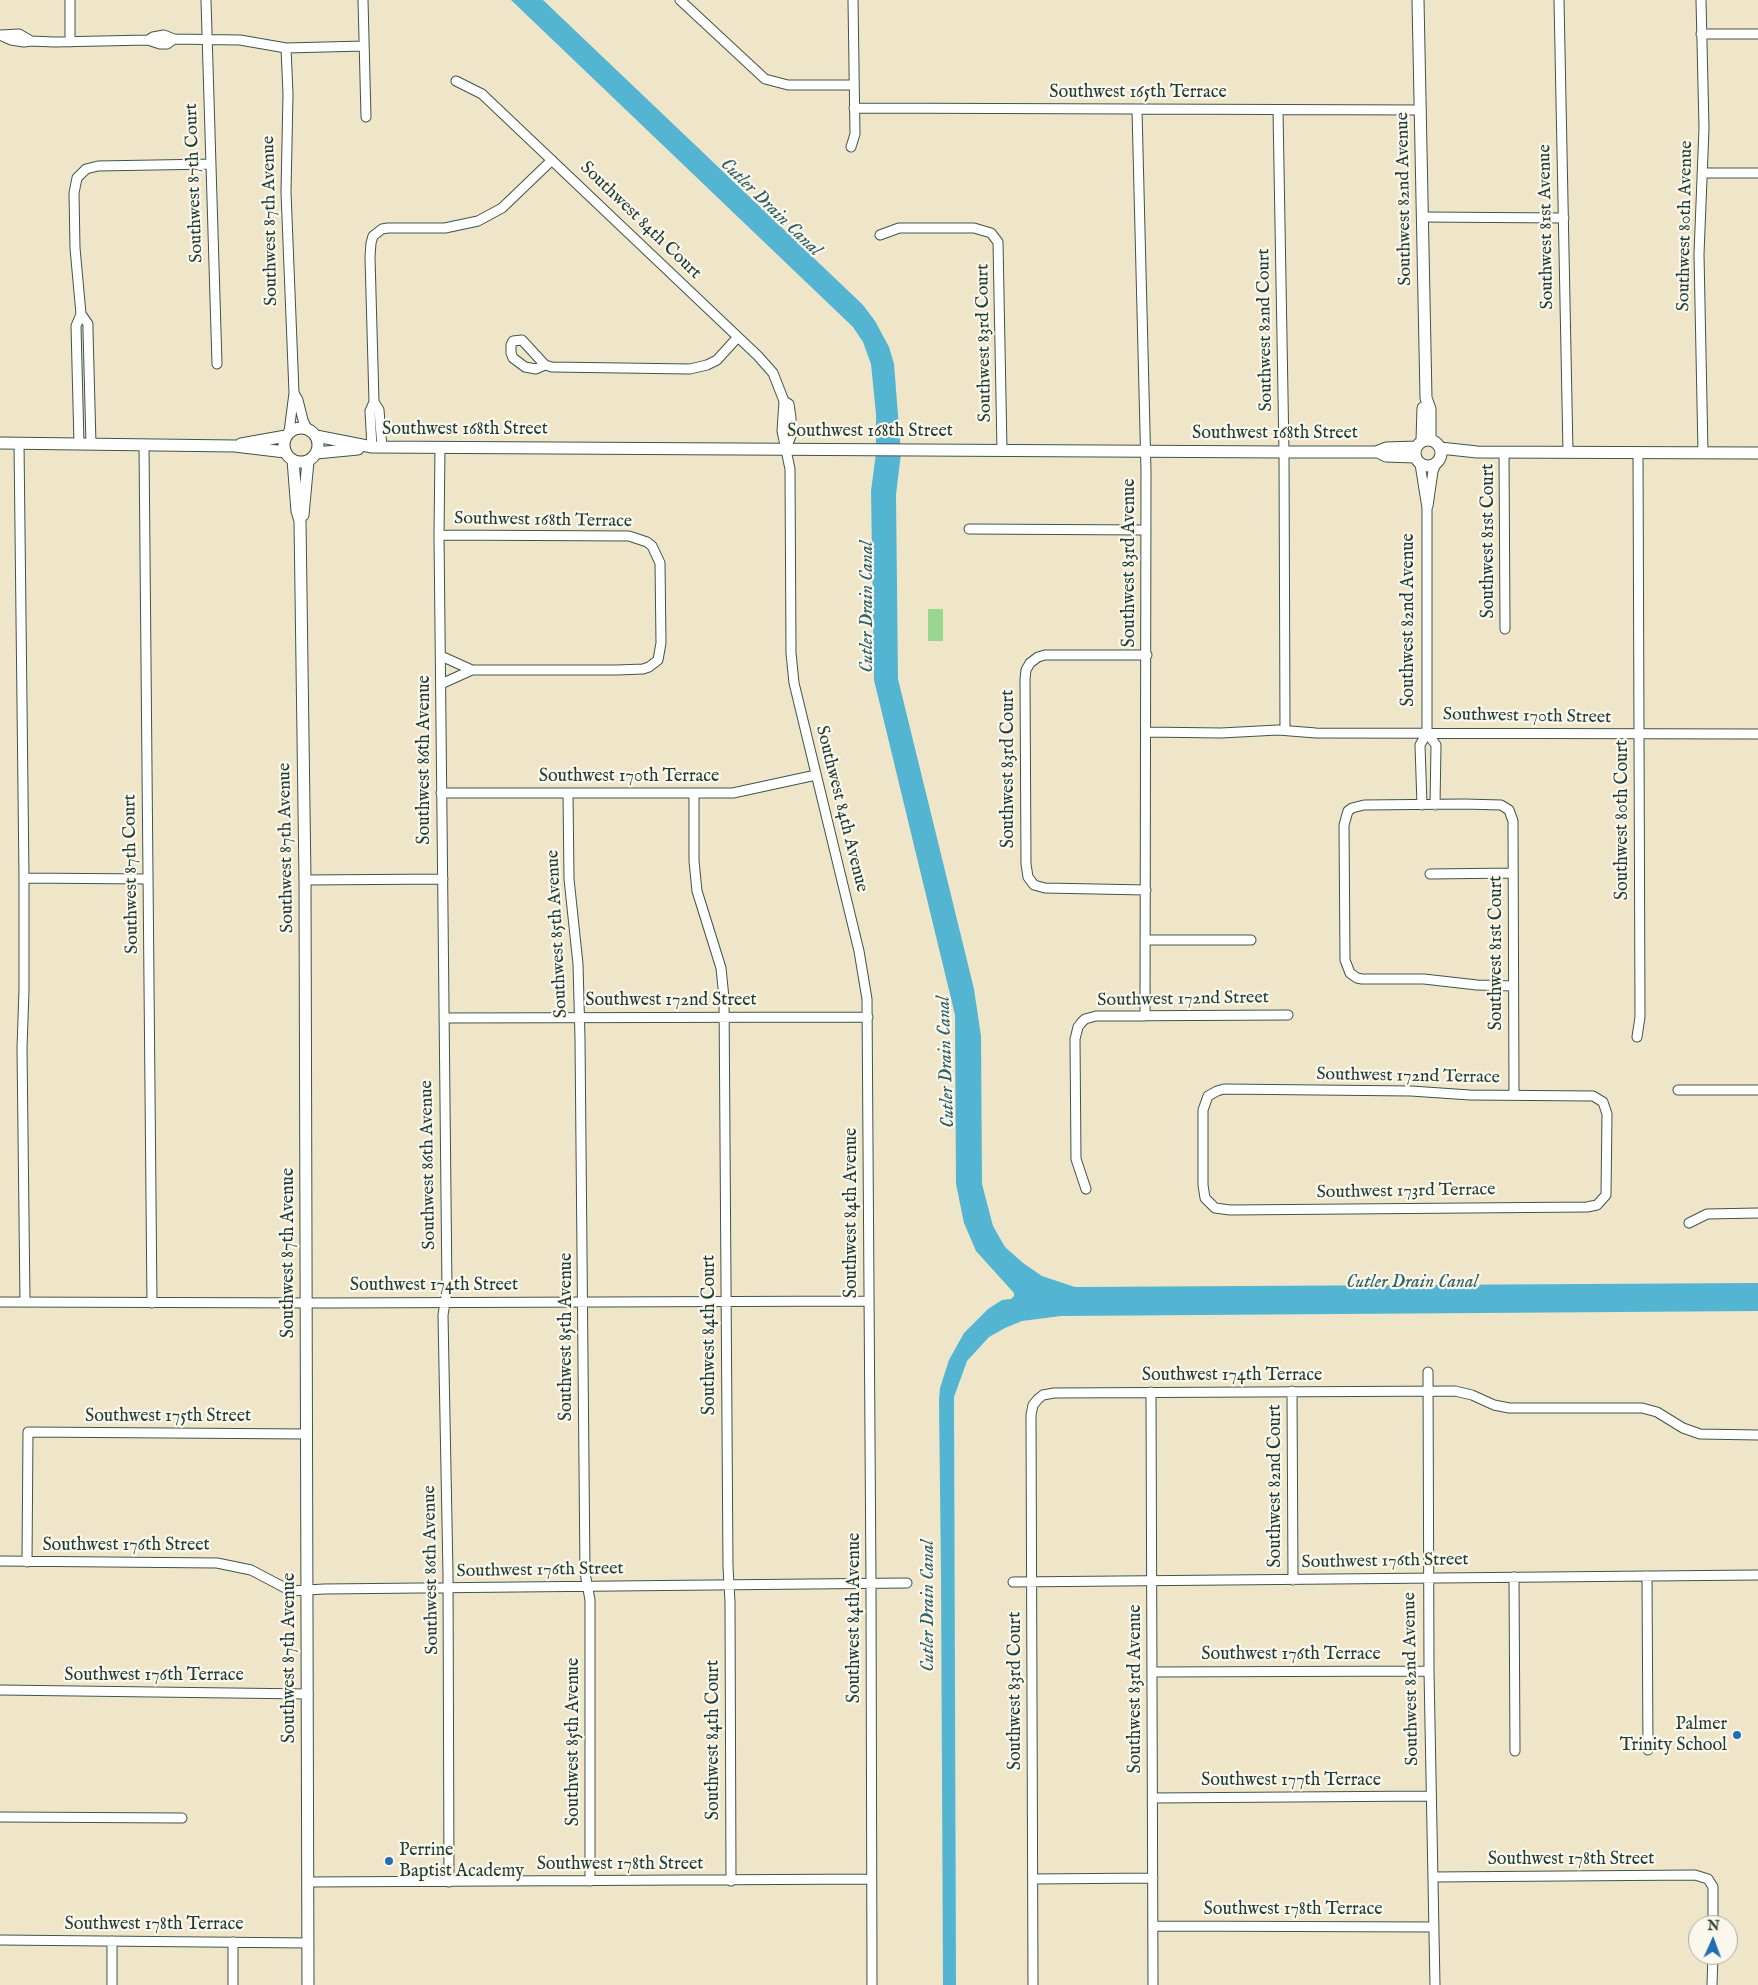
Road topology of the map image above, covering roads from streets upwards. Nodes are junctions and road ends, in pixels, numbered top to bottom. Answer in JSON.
{"nodes":[{"id":1,"x":70,"y":0,"type":"edge"},
{"id":2,"x":206,"y":0,"type":"edge"},
{"id":3,"x":363,"y":0,"type":"edge"},
{"id":4,"x":680,"y":0,"type":"edge"},
{"id":5,"x":696,"y":0,"type":"edge"},
{"id":6,"x":853,"y":0,"type":"edge"},
{"id":7,"x":1418,"y":0,"type":"edge"},
{"id":8,"x":1559,"y":0,"type":"edge"},
{"id":9,"x":1701,"y":0,"type":"edge"},
{"id":10,"x":689,"y":8,"type":"junction"},
{"id":11,"x":1701,"y":34,"type":"junction"},
{"id":12,"x":1758,"y":34,"type":"edge"},
{"id":13,"x":0,"y":35,"type":"edge"},
{"id":14,"x":207,"y":38,"type":"junction"},
{"id":15,"x":70,"y":42,"type":"junction"},
{"id":16,"x":364,"y":46,"type":"junction"},
{"id":17,"x":286,"y":48,"type":"junction"},
{"id":18,"x":456,"y":80,"type":"dead end"},
{"id":19,"x":854,"y":85,"type":"junction"},
{"id":20,"x":854,"y":108,"type":"junction"},
{"id":21,"x":1137,"y":110,"type":"junction"},
{"id":22,"x":1278,"y":110,"type":"junction"},
{"id":23,"x":1421,"y":110,"type":"junction"},
{"id":24,"x":366,"y":117,"type":"dead end"},
{"id":25,"x":851,"y":147,"type":"dead end"},
{"id":26,"x":552,"y":160,"type":"junction"},
{"id":27,"x":211,"y":164,"type":"junction"},
{"id":28,"x":1702,"y":173,"type":"junction"},
{"id":29,"x":1758,"y":173,"type":"edge"},
{"id":30,"x":1422,"y":217,"type":"junction"},
{"id":31,"x":1564,"y":218,"type":"junction"},
{"id":32,"x":880,"y":235,"type":"dead end"},
{"id":33,"x":81,"y":314,"type":"junction"},
{"id":34,"x":737,"y":338,"type":"junction"},
{"id":35,"x":217,"y":364,"type":"dead end"},
{"id":36,"x":545,"y":365,"type":"dead end"},
{"id":37,"x":294,"y":393,"type":"junction"},
{"id":38,"x":312,"y":433,"type":"junction"},
{"id":39,"x":287,"y":434,"type":"junction"},
{"id":40,"x":0,"y":443,"type":"edge"},
{"id":41,"x":19,"y":443,"type":"junction"},
{"id":42,"x":79,"y":444,"type":"junction"},
{"id":43,"x":91,"y":444,"type":"junction"},
{"id":44,"x":144,"y":446,"type":"junction"},
{"id":45,"x":235,"y":446,"type":"junction"},
{"id":46,"x":373,"y":447,"type":"junction"},
{"id":47,"x":440,"y":448,"type":"junction"},
{"id":48,"x":786,"y":449,"type":"junction"},
{"id":49,"x":1002,"y":450,"type":"junction"},
{"id":50,"x":1421,"y":450,"type":"junction"},
{"id":51,"x":1145,"y":451,"type":"junction"},
{"id":52,"x":1284,"y":452,"type":"junction"},
{"id":53,"x":1504,"y":452,"type":"junction"},
{"id":54,"x":1568,"y":452,"type":"junction"},
{"id":55,"x":1638,"y":453,"type":"junction"},
{"id":56,"x":1702,"y":453,"type":"junction"},
{"id":57,"x":1758,"y":453,"type":"edge"},
{"id":58,"x":289,"y":456,"type":"junction"},
{"id":59,"x":1439,"y":456,"type":"junction"},
{"id":60,"x":312,"y":457,"type":"junction"},
{"id":61,"x":1427,"y":508,"type":"junction"},
{"id":62,"x":300,"y":521,"type":"junction"},
{"id":63,"x":969,"y":529,"type":"dead end"},
{"id":64,"x":1146,"y":530,"type":"junction"},
{"id":65,"x":439,"y":535,"type":"junction"},
{"id":66,"x":1505,"y":629,"type":"dead end"},
{"id":67,"x":1147,"y":655,"type":"junction"},
{"id":68,"x":441,"y":656,"type":"junction"},
{"id":69,"x":472,"y":670,"type":"junction"},
{"id":70,"x":441,"y":684,"type":"junction"},
{"id":71,"x":1285,"y":730,"type":"junction"},
{"id":72,"x":1146,"y":732,"type":"junction"},
{"id":73,"x":1427,"y":732,"type":"junction"},
{"id":74,"x":1639,"y":734,"type":"junction"},
{"id":75,"x":1758,"y":734,"type":"edge"},
{"id":76,"x":816,"y":775,"type":"junction"},
{"id":77,"x":441,"y":793,"type":"junction"},
{"id":78,"x":568,"y":793,"type":"junction"},
{"id":79,"x":694,"y":793,"type":"junction"},
{"id":80,"x":1422,"y":805,"type":"junction"},
{"id":81,"x":1435,"y":805,"type":"junction"},
{"id":82,"x":1513,"y":873,"type":"junction"},
{"id":83,"x":1430,"y":874,"type":"dead end"},
{"id":84,"x":24,"y":878,"type":"junction"},
{"id":85,"x":148,"y":879,"type":"junction"},
{"id":86,"x":443,"y":879,"type":"junction"},
{"id":87,"x":305,"y":880,"type":"junction"},
{"id":88,"x":1146,"y":890,"type":"junction"},
{"id":89,"x":1145,"y":940,"type":"junction"},
{"id":90,"x":1251,"y":940,"type":"dead end"},
{"id":91,"x":1513,"y":986,"type":"junction"},
{"id":92,"x":1145,"y":1016,"type":"junction"},
{"id":93,"x":1288,"y":1016,"type":"dead end"},
{"id":94,"x":579,"y":1017,"type":"junction"},
{"id":95,"x":724,"y":1017,"type":"junction"},
{"id":96,"x":868,"y":1017,"type":"junction"},
{"id":97,"x":444,"y":1018,"type":"junction"},
{"id":98,"x":1637,"y":1037,"type":"dead end"},
{"id":99,"x":1678,"y":1090,"type":"dead end"},
{"id":100,"x":1758,"y":1090,"type":"edge"},
{"id":101,"x":1514,"y":1095,"type":"junction"},
{"id":102,"x":1086,"y":1188,"type":"dead end"},
{"id":103,"x":1601,"y":1202,"type":"joint"},
{"id":104,"x":1211,"y":1205,"type":"joint"},
{"id":105,"x":1758,"y":1213,"type":"edge"},
{"id":106,"x":1688,"y":1223,"type":"dead end"},
{"id":107,"x":726,"y":1300,"type":"junction"},
{"id":108,"x":869,"y":1300,"type":"junction"},
{"id":109,"x":0,"y":1302,"type":"edge"},
{"id":110,"x":25,"y":1302,"type":"junction"},
{"id":111,"x":582,"y":1302,"type":"junction"},
{"id":112,"x":152,"y":1303,"type":"junction"},
{"id":113,"x":307,"y":1303,"type":"junction"},
{"id":114,"x":444,"y":1303,"type":"junction"},
{"id":115,"x":1428,"y":1372,"type":"dead end"},
{"id":116,"x":1292,"y":1391,"type":"junction"},
{"id":117,"x":1428,"y":1391,"type":"junction"},
{"id":118,"x":1151,"y":1392,"type":"junction"},
{"id":119,"x":1038,"y":1399,"type":"joint"},
{"id":120,"x":307,"y":1434,"type":"junction"},
{"id":121,"x":1758,"y":1435,"type":"edge"},
{"id":122,"x":0,"y":1561,"type":"edge"},
{"id":123,"x":27,"y":1562,"type":"junction"},
{"id":124,"x":1758,"y":1575,"type":"edge"},
{"id":125,"x":1647,"y":1576,"type":"junction"},
{"id":126,"x":1514,"y":1577,"type":"junction"},
{"id":127,"x":1428,"y":1579,"type":"junction"},
{"id":128,"x":1293,"y":1580,"type":"junction"},
{"id":129,"x":1152,"y":1581,"type":"junction"},
{"id":130,"x":1013,"y":1582,"type":"dead end"},
{"id":131,"x":1032,"y":1582,"type":"junction"},
{"id":132,"x":871,"y":1583,"type":"junction"},
{"id":133,"x":907,"y":1583,"type":"dead end"},
{"id":134,"x":729,"y":1585,"type":"junction"},
{"id":135,"x":587,"y":1586,"type":"junction"},
{"id":136,"x":448,"y":1588,"type":"junction"},
{"id":137,"x":307,"y":1590,"type":"junction"},
{"id":138,"x":1429,"y":1671,"type":"junction"},
{"id":139,"x":1153,"y":1672,"type":"junction"},
{"id":140,"x":0,"y":1690,"type":"edge"},
{"id":141,"x":308,"y":1694,"type":"junction"},
{"id":142,"x":1648,"y":1750,"type":"dead end"},
{"id":143,"x":1515,"y":1751,"type":"dead end"},
{"id":144,"x":1430,"y":1796,"type":"junction"},
{"id":145,"x":1153,"y":1798,"type":"junction"},
{"id":146,"x":0,"y":1817,"type":"edge"},
{"id":147,"x":182,"y":1818,"type":"dead end"},
{"id":148,"x":1433,"y":1877,"type":"junction"},
{"id":149,"x":1153,"y":1878,"type":"junction"},
{"id":150,"x":871,"y":1879,"type":"junction"},
{"id":151,"x":1033,"y":1879,"type":"junction"},
{"id":152,"x":590,"y":1881,"type":"junction"},
{"id":153,"x":731,"y":1881,"type":"junction"},
{"id":154,"x":309,"y":1882,"type":"junction"},
{"id":155,"x":449,"y":1882,"type":"junction"},
{"id":156,"x":1713,"y":1915,"type":"edge"},
{"id":157,"x":1153,"y":1926,"type":"junction"},
{"id":158,"x":1434,"y":1927,"type":"junction"},
{"id":159,"x":0,"y":1940,"type":"edge"},
{"id":160,"x":112,"y":1941,"type":"junction"},
{"id":161,"x":233,"y":1942,"type":"junction"},
{"id":162,"x":308,"y":1943,"type":"junction"},
{"id":163,"x":1712,"y":1965,"type":"edge"},
{"id":164,"x":112,"y":1985,"type":"edge"},
{"id":165,"x":233,"y":1985,"type":"edge"},
{"id":166,"x":308,"y":1985,"type":"edge"},
{"id":167,"x":872,"y":1985,"type":"edge"},
{"id":168,"x":1033,"y":1985,"type":"edge"},
{"id":169,"x":1153,"y":1985,"type":"edge"},
{"id":170,"x":1435,"y":1985,"type":"edge"},
{"id":171,"x":1712,"y":1985,"type":"edge"}],
"edges":[{"from":1,"to":15,"type":"street"},
{"from":2,"to":14,"type":"street","name":"Southwest 87th Court"},
{"from":3,"to":16,"type":"street"},
{"from":4,"to":10,"type":"street"},
{"from":5,"to":10,"type":"street"},
{"from":6,"to":19,"type":"street"},
{"from":7,"to":23,"type":"street","name":"Southwest 82nd Avenue"},
{"from":8,"to":31,"type":"street","name":"Southwest 81st Avenue"},
{"from":9,"to":11,"type":"street","name":"Southwest 80th Avenue"},
{"from":10,"to":19,"type":"street"},
{"from":11,"to":12,"type":"street"},
{"from":11,"to":28,"type":"street","name":"Southwest 80th Avenue"},
{"from":13,"to":15,"type":"street"},
{"from":14,"to":15,"type":"street"},
{"from":14,"to":17,"type":"street"},
{"from":14,"to":27,"type":"street","name":"Southwest 87th Court"},
{"from":16,"to":17,"type":"street"},
{"from":16,"to":24,"type":"street"},
{"from":17,"to":37,"type":"street","name":"Southwest 87th Avenue"},
{"from":18,"to":26,"type":"street","name":"Southwest 84th Court"},
{"from":19,"to":20,"type":"street"},
{"from":20,"to":21,"type":"street","name":"Southwest 165th Terrace"},
{"from":20,"to":25,"type":"street"},
{"from":21,"to":22,"type":"street","name":"Southwest 165th Terrace"},
{"from":21,"to":51,"type":"street","name":"Southwest 83rd Avenue"},
{"from":22,"to":23,"type":"street","name":"Southwest 165th Terrace"},
{"from":22,"to":52,"type":"street","name":"Southwest 82nd Court"},
{"from":23,"to":30,"type":"street","name":"Southwest 82nd Avenue"},
{"from":26,"to":34,"type":"street","name":"Southwest 84th Court"},
{"from":26,"to":46,"type":"street"},
{"from":27,"to":33,"type":"street"},
{"from":27,"to":35,"type":"street","name":"Southwest 87th Court"},
{"from":28,"to":29,"type":"street"},
{"from":28,"to":56,"type":"street","name":"Southwest 80th Avenue"},
{"from":30,"to":31,"type":"street"},
{"from":30,"to":50,"type":"street","name":"Southwest 82nd Avenue"},
{"from":31,"to":54,"type":"street","name":"Southwest 81st Avenue"},
{"from":32,"to":49,"type":"street","name":"Southwest 83rd Court"},
{"from":33,"to":42,"type":"street"},
{"from":33,"to":43,"type":"street"},
{"from":34,"to":36,"type":"street"},
{"from":34,"to":48,"type":"street","name":"Southwest 84th Court"},
{"from":37,"to":38,"type":"street","name":"Southwest 87th Avenue"},
{"from":37,"to":39,"type":"street","name":"Southwest 87th Avenue"},
{"from":38,"to":39,"type":"street"},
{"from":38,"to":46,"type":"street","name":"Southwest 168th Street"},
{"from":38,"to":60,"type":"street"},
{"from":39,"to":45,"type":"street"},
{"from":39,"to":58,"type":"street"},
{"from":40,"to":41,"type":"street"},
{"from":41,"to":42,"type":"street"},
{"from":41,"to":84,"type":"street"},
{"from":42,"to":43,"type":"street"},
{"from":43,"to":44,"type":"street"},
{"from":44,"to":45,"type":"street"},
{"from":44,"to":85,"type":"street","name":"Southwest 87th Court"},
{"from":45,"to":58,"type":"street"},
{"from":46,"to":47,"type":"street","name":"Southwest 168th Street"},
{"from":46,"to":60,"type":"street","name":"Southwest 168th Street"},
{"from":47,"to":48,"type":"street","name":"Southwest 168th Street"},
{"from":47,"to":65,"type":"street","name":"Southwest 86th Avenue"},
{"from":48,"to":49,"type":"street","name":"Southwest 168th Street"},
{"from":48,"to":76,"type":"street","name":"Southwest 84th Avenue"},
{"from":49,"to":51,"type":"street","name":"Southwest 168th Street"},
{"from":50,"to":52,"type":"street","name":"Southwest 168th Street"},
{"from":50,"to":59,"type":"street"},
{"from":50,"to":59,"type":"street","name":"Southwest 168th Street"},
{"from":50,"to":61,"type":"street","name":"Southwest 82nd Avenue"},
{"from":51,"to":52,"type":"street","name":"Southwest 168th Street"},
{"from":51,"to":64,"type":"street","name":"Southwest 83rd Avenue"},
{"from":52,"to":71,"type":"street","name":"Southwest 82nd Court"},
{"from":53,"to":54,"type":"street"},
{"from":53,"to":59,"type":"street"},
{"from":53,"to":66,"type":"street","name":"Southwest 81st Court"},
{"from":54,"to":55,"type":"street"},
{"from":55,"to":56,"type":"street"},
{"from":55,"to":74,"type":"street","name":"Southwest 80th Court"},
{"from":56,"to":57,"type":"street"},
{"from":58,"to":60,"type":"street"},
{"from":58,"to":62,"type":"street","name":"Southwest 87th Avenue"},
{"from":59,"to":61,"type":"street","name":"Southwest 82nd Avenue"},
{"from":60,"to":62,"type":"street","name":"Southwest 87th Avenue"},
{"from":61,"to":73,"type":"street","name":"Southwest 82nd Avenue"},
{"from":62,"to":87,"type":"street","name":"Southwest 87th Avenue"},
{"from":63,"to":64,"type":"street"},
{"from":64,"to":67,"type":"street","name":"Southwest 83rd Avenue"},
{"from":65,"to":68,"type":"street","name":"Southwest 86th Avenue"},
{"from":65,"to":69,"type":"street","name":"Southwest 168th Terrace"},
{"from":67,"to":72,"type":"street","name":"Southwest 83rd Avenue"},
{"from":67,"to":88,"type":"street","name":"Southwest 83rd Court"},
{"from":68,"to":69,"type":"street"},
{"from":68,"to":70,"type":"street","name":"Southwest 86th Avenue"},
{"from":69,"to":70,"type":"street"},
{"from":70,"to":77,"type":"street","name":"Southwest 86th Avenue"},
{"from":71,"to":72,"type":"street","name":"Southwest 170th Street"},
{"from":71,"to":73,"type":"street","name":"Southwest 170th Street"},
{"from":72,"to":88,"type":"street","name":"Southwest 83rd Avenue"},
{"from":73,"to":74,"type":"street","name":"Southwest 170th Street"},
{"from":73,"to":80,"type":"street","name":"Southwest 82nd Avenue"},
{"from":73,"to":81,"type":"street","name":"Southwest 82nd Avenue"},
{"from":74,"to":75,"type":"street","name":"Southwest 170th Street"},
{"from":74,"to":98,"type":"street","name":"Southwest 80th Court"},
{"from":76,"to":79,"type":"street","name":"Southwest 170th Terrace"},
{"from":76,"to":96,"type":"street","name":"Southwest 84th Avenue"},
{"from":77,"to":78,"type":"street","name":"Southwest 170th Terrace"},
{"from":77,"to":86,"type":"street","name":"Southwest 86th Avenue"},
{"from":78,"to":79,"type":"street","name":"Southwest 170th Terrace"},
{"from":78,"to":94,"type":"street","name":"Southwest 85th Avenue"},
{"from":79,"to":95,"type":"street","name":"Southwest 84th Court"},
{"from":80,"to":81,"type":"street"},
{"from":80,"to":91,"type":"street"},
{"from":81,"to":82,"type":"street","name":"Southwest 81st Court"},
{"from":82,"to":83,"type":"street"},
{"from":82,"to":91,"type":"street","name":"Southwest 81st Court"},
{"from":84,"to":85,"type":"street"},
{"from":84,"to":110,"type":"street"},
{"from":85,"to":112,"type":"street","name":"Southwest 87th Court"},
{"from":86,"to":87,"type":"street"},
{"from":86,"to":97,"type":"street","name":"Southwest 86th Avenue"},
{"from":87,"to":113,"type":"street","name":"Southwest 87th Avenue"},
{"from":88,"to":89,"type":"street","name":"Southwest 83rd Avenue"},
{"from":89,"to":90,"type":"street"},
{"from":89,"to":92,"type":"street","name":"Southwest 83rd Avenue"},
{"from":91,"to":101,"type":"street","name":"Southwest 81st Court"},
{"from":92,"to":93,"type":"street","name":"Southwest 172nd Street"},
{"from":92,"to":102,"type":"street","name":"Southwest 172nd Street"},
{"from":94,"to":95,"type":"street","name":"Southwest 172nd Street"},
{"from":94,"to":97,"type":"street","name":"Southwest 172nd Street"},
{"from":94,"to":111,"type":"street","name":"Southwest 85th Avenue"},
{"from":95,"to":96,"type":"street","name":"Southwest 172nd Street"},
{"from":95,"to":107,"type":"street","name":"Southwest 84th Court"},
{"from":96,"to":108,"type":"street","name":"Southwest 84th Avenue"},
{"from":97,"to":114,"type":"street","name":"Southwest 86th Avenue"},
{"from":99,"to":100,"type":"street"},
{"from":101,"to":103,"type":"street","name":"Southwest 172nd Terrace"},
{"from":101,"to":104,"type":"street","name":"Southwest 172nd Terrace"},
{"from":103,"to":104,"type":"street","name":"Southwest 173rd Terrace"},
{"from":105,"to":106,"type":"street"},
{"from":107,"to":108,"type":"street","name":"Southwest 174th Street"},
{"from":107,"to":111,"type":"street","name":"Southwest 174th Street"},
{"from":107,"to":134,"type":"street","name":"Southwest 84th Court"},
{"from":108,"to":132,"type":"street","name":"Southwest 84th Avenue"},
{"from":109,"to":110,"type":"street","name":"Southwest 174th Street"},
{"from":110,"to":112,"type":"street","name":"Southwest 174th Street"},
{"from":111,"to":114,"type":"street","name":"Southwest 174th Street"},
{"from":111,"to":135,"type":"street","name":"Southwest 85th Avenue"},
{"from":112,"to":113,"type":"street","name":"Southwest 174th Street"},
{"from":113,"to":114,"type":"street","name":"Southwest 174th Street"},
{"from":113,"to":120,"type":"street","name":"Southwest 87th Avenue"},
{"from":114,"to":136,"type":"street","name":"Southwest 86th Avenue"},
{"from":115,"to":117,"type":"street","name":"Southwest 82nd Avenue"},
{"from":116,"to":117,"type":"street","name":"Southwest 174th Terrace"},
{"from":116,"to":118,"type":"street","name":"Southwest 174th Terrace"},
{"from":116,"to":128,"type":"street","name":"Southwest 82nd Court"},
{"from":117,"to":121,"type":"street"},
{"from":117,"to":127,"type":"street","name":"Southwest 82nd Avenue"},
{"from":118,"to":119,"type":"street","name":"Southwest 174th Terrace"},
{"from":118,"to":129,"type":"street","name":"Southwest 83rd Avenue"},
{"from":119,"to":131,"type":"street","name":"Southwest 83rd Court"},
{"from":120,"to":123,"type":"street","name":"Southwest 175th Street"},
{"from":120,"to":137,"type":"street","name":"Southwest 87th Avenue"},
{"from":122,"to":123,"type":"street","name":"Southwest 176th Street"},
{"from":123,"to":137,"type":"street","name":"Southwest 176th Street"},
{"from":124,"to":125,"type":"street","name":"Southwest 176th Street"},
{"from":125,"to":126,"type":"street","name":"Southwest 176th Street"},
{"from":125,"to":142,"type":"street"},
{"from":126,"to":127,"type":"street","name":"Southwest 176th Street"},
{"from":126,"to":143,"type":"street"},
{"from":127,"to":128,"type":"street","name":"Southwest 176th Street"},
{"from":127,"to":138,"type":"street","name":"Southwest 82nd Avenue"},
{"from":128,"to":129,"type":"street","name":"Southwest 176th Street"},
{"from":129,"to":131,"type":"street","name":"Southwest 176th Street"},
{"from":129,"to":139,"type":"street","name":"Southwest 83rd Avenue"},
{"from":130,"to":131,"type":"street","name":"Southwest 176th Street"},
{"from":131,"to":151,"type":"street","name":"Southwest 83rd Court"},
{"from":132,"to":133,"type":"street","name":"Southwest 176th Street"},
{"from":132,"to":134,"type":"street","name":"Southwest 176th Street"},
{"from":132,"to":150,"type":"street","name":"Southwest 84th Avenue"},
{"from":134,"to":135,"type":"street","name":"Southwest 176th Street"},
{"from":134,"to":153,"type":"street","name":"Southwest 84th Court"},
{"from":135,"to":136,"type":"street","name":"Southwest 176th Street"},
{"from":135,"to":152,"type":"street","name":"Southwest 85th Avenue"},
{"from":136,"to":137,"type":"street","name":"Southwest 176th Street"},
{"from":136,"to":155,"type":"street","name":"Southwest 86th Avenue"},
{"from":137,"to":141,"type":"street","name":"Southwest 87th Avenue"},
{"from":138,"to":139,"type":"street","name":"Southwest 176th Terrace"},
{"from":138,"to":144,"type":"street","name":"Southwest 82nd Avenue"},
{"from":139,"to":145,"type":"street","name":"Southwest 83rd Avenue"},
{"from":140,"to":141,"type":"street","name":"Southwest 176th Terrace"},
{"from":141,"to":154,"type":"street","name":"Southwest 87th Avenue"},
{"from":144,"to":145,"type":"street","name":"Southwest 177th Terrace"},
{"from":144,"to":148,"type":"street","name":"Southwest 82nd Avenue"},
{"from":145,"to":149,"type":"street","name":"Southwest 83rd Avenue"},
{"from":146,"to":147,"type":"street"},
{"from":148,"to":156,"type":"street","name":"Southwest 178th Street"},
{"from":148,"to":158,"type":"street","name":"Southwest 82nd Avenue"},
{"from":149,"to":151,"type":"street"},
{"from":149,"to":157,"type":"street","name":"Southwest 83rd Avenue"},
{"from":150,"to":153,"type":"street","name":"Southwest 178th Street"},
{"from":150,"to":167,"type":"street","name":"Southwest 84th Avenue"},
{"from":151,"to":168,"type":"street","name":"Southwest 83rd Court"},
{"from":152,"to":153,"type":"street","name":"Southwest 178th Street"},
{"from":152,"to":155,"type":"street","name":"Southwest 178th Street"},
{"from":154,"to":155,"type":"street","name":"Southwest 178th Street"},
{"from":154,"to":162,"type":"street","name":"Southwest 87th Avenue"},
{"from":157,"to":158,"type":"street","name":"Southwest 178th Terrace"},
{"from":157,"to":169,"type":"street","name":"Southwest 83rd Avenue"},
{"from":158,"to":170,"type":"street","name":"Southwest 82nd Avenue"},
{"from":159,"to":160,"type":"street","name":"Southwest 178th Terrace"},
{"from":160,"to":161,"type":"street","name":"Southwest 178th Terrace"},
{"from":160,"to":164,"type":"street"},
{"from":161,"to":162,"type":"street","name":"Southwest 178th Terrace"},
{"from":161,"to":165,"type":"street"},
{"from":162,"to":166,"type":"street","name":"Southwest 87th Avenue"},
{"from":163,"to":171,"type":"street"}]}
